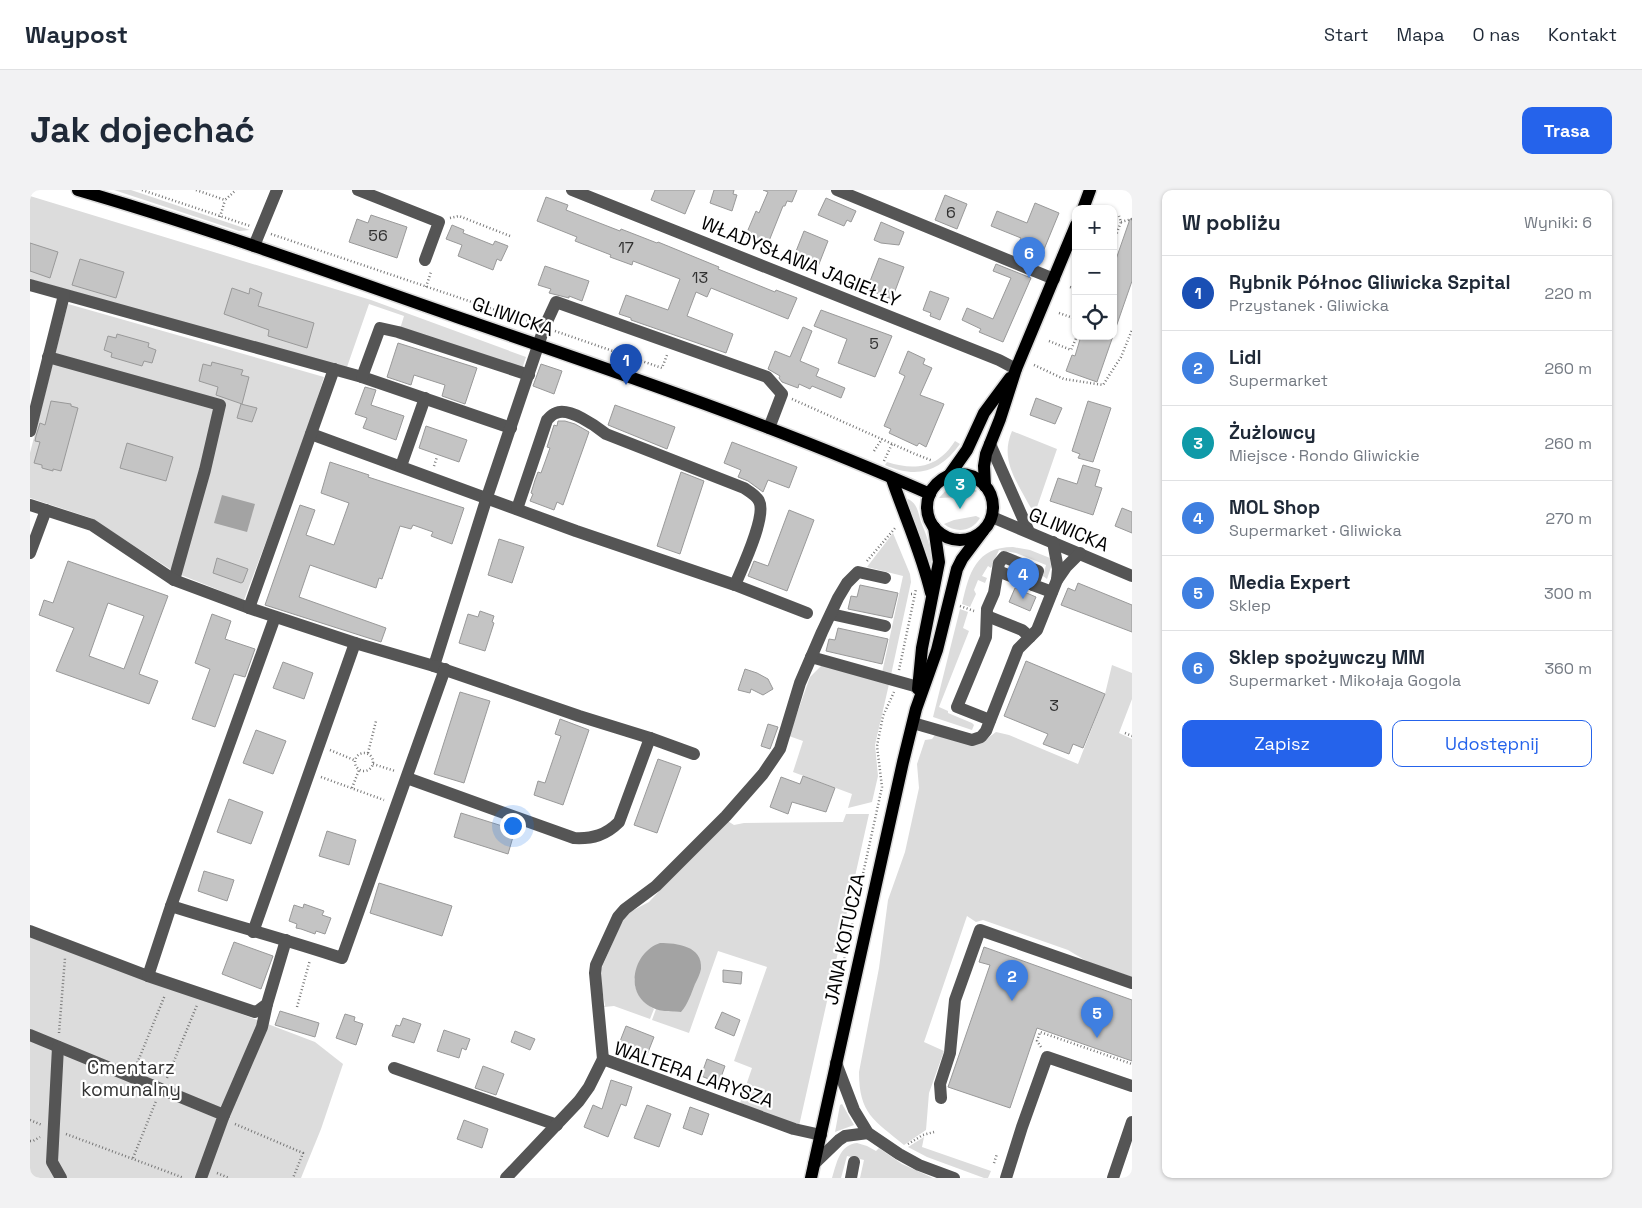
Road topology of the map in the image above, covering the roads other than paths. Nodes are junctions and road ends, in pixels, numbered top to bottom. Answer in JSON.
{"nodes":[{"id":1,"x":78,"y":190,"type":"edge"},
{"id":2,"x":276,"y":190,"type":"edge"},
{"id":3,"x":358,"y":190,"type":"edge"},
{"id":4,"x":572,"y":190,"type":"edge"},
{"id":5,"x":837,"y":190,"type":"edge"},
{"id":6,"x":1090,"y":190,"type":"edge"},
{"id":7,"x":1084,"y":205,"type":"edge"},
{"id":8,"x":1072,"y":235,"type":"edge"},
{"id":9,"x":254,"y":246,"type":"junction"},
{"id":10,"x":425,"y":260,"type":"dead end"},
{"id":11,"x":1054,"y":279,"type":"junction"},
{"id":12,"x":30,"y":285,"type":"edge"},
{"id":13,"x":64,"y":295,"type":"junction"},
{"id":14,"x":539,"y":345,"type":"junction"},
{"id":15,"x":48,"y":357,"type":"junction"},
{"id":16,"x":334,"y":369,"type":"junction"},
{"id":17,"x":1016,"y":369,"type":"junction"},
{"id":18,"x":529,"y":375,"type":"junction"},
{"id":19,"x":362,"y":377,"type":"junction"},
{"id":20,"x":424,"y":398,"type":"junction"},
{"id":21,"x":511,"y":428,"type":"junction"},
{"id":22,"x":769,"y":428,"type":"junction"},
{"id":23,"x":30,"y":431,"type":"edge"},
{"id":24,"x":311,"y":434,"type":"junction"},
{"id":25,"x":990,"y":444,"type":"junction"},
{"id":26,"x":401,"y":466,"type":"junction"},
{"id":27,"x":948,"y":477,"type":"junction"},
{"id":28,"x":892,"y":479,"type":"junction"},
{"id":29,"x":985,"y":486,"type":"junction"},
{"id":30,"x":930,"y":494,"type":"junction"},
{"id":31,"x":487,"y":497,"type":"junction"},
{"id":32,"x":30,"y":505,"type":"edge"},
{"id":33,"x":517,"y":509,"type":"junction"},
{"id":34,"x":46,"y":510,"type":"junction"},
{"id":35,"x":992,"y":517,"type":"junction"},
{"id":36,"x":934,"y":527,"type":"junction"},
{"id":37,"x":983,"y":531,"type":"junction"},
{"id":38,"x":1029,"y":532,"type":"junction"},
{"id":39,"x":1053,"y":542,"type":"junction"},
{"id":40,"x":30,"y":553,"type":"edge"},
{"id":41,"x":1080,"y":553,"type":"junction"},
{"id":42,"x":1132,"y":576,"type":"edge"},
{"id":43,"x":885,"y":578,"type":"dead end"},
{"id":44,"x":174,"y":580,"type":"junction"},
{"id":45,"x":736,"y":585,"type":"junction"},
{"id":46,"x":1054,"y":586,"type":"junction"},
{"id":47,"x":932,"y":598,"type":"junction"},
{"id":48,"x":249,"y":608,"type":"junction"},
{"id":49,"x":807,"y":613,"type":"dead end"},
{"id":50,"x":831,"y":614,"type":"junction"},
{"id":51,"x":987,"y":616,"type":"junction"},
{"id":52,"x":276,"y":617,"type":"junction"},
{"id":53,"x":885,"y":626,"type":"dead end"},
{"id":54,"x":1030,"y":637,"type":"junction"},
{"id":55,"x":355,"y":643,"type":"junction"},
{"id":56,"x":811,"y":658,"type":"junction"},
{"id":57,"x":440,"y":667,"type":"junction"},
{"id":58,"x":918,"y":687,"type":"junction"},
{"id":59,"x":916,"y":709,"type":"junction"},
{"id":60,"x":990,"y":720,"type":"junction"},
{"id":61,"x":913,"y":723,"type":"junction"},
{"id":62,"x":650,"y":738,"type":"junction"},
{"id":63,"x":694,"y":754,"type":"dead end"},
{"id":64,"x":407,"y":776,"type":"junction"},
{"id":65,"x":171,"y":906,"type":"junction"},
{"id":66,"x":30,"y":931,"type":"edge"},
{"id":67,"x":253,"y":932,"type":"junction"},
{"id":68,"x":286,"y":940,"type":"junction"},
{"id":69,"x":148,"y":976,"type":"junction"},
{"id":70,"x":1132,"y":983,"type":"edge"},
{"id":71,"x":267,"y":1004,"type":"junction"},
{"id":72,"x":30,"y":1035,"type":"edge"},
{"id":73,"x":58,"y":1047,"type":"junction"},
{"id":74,"x":603,"y":1059,"type":"junction"},
{"id":75,"x":836,"y":1063,"type":"junction"},
{"id":76,"x":394,"y":1068,"type":"dead end"},
{"id":77,"x":1131,"y":1085,"type":"edge"},
{"id":78,"x":941,"y":1098,"type":"dead end"},
{"id":79,"x":224,"y":1117,"type":"junction"},
{"id":80,"x":1132,"y":1122,"type":"edge"},
{"id":81,"x":557,"y":1125,"type":"junction"},
{"id":82,"x":868,"y":1133,"type":"junction"},
{"id":83,"x":821,"y":1135,"type":"junction"},
{"id":84,"x":854,"y":1162,"type":"dead end"},
{"id":85,"x":814,"y":1164,"type":"junction"},
{"id":86,"x":61,"y":1178,"type":"edge"},
{"id":87,"x":201,"y":1178,"type":"edge"},
{"id":88,"x":506,"y":1178,"type":"edge"},
{"id":89,"x":811,"y":1178,"type":"edge"},
{"id":90,"x":851,"y":1178,"type":"edge"},
{"id":91,"x":954,"y":1178,"type":"edge"},
{"id":92,"x":1006,"y":1178,"type":"edge"},
{"id":93,"x":1113,"y":1178,"type":"edge"}],
"edges":[{"from":1,"to":9,"type":"main road","name":"GLIWICKA"},
{"from":2,"to":9,"type":"street"},
{"from":3,"to":10,"type":"street"},
{"from":4,"to":17,"type":"street","name":"WŁADYSŁAWA JAGIEŁŁY"},
{"from":5,"to":11,"type":"street"},
{"from":6,"to":7,"type":"main road"},
{"from":8,"to":11,"type":"main road"},
{"from":9,"to":14,"type":"main road","name":"GLIWICKA"},
{"from":11,"to":17,"type":"main road"},
{"from":12,"to":13,"type":"street"},
{"from":13,"to":15,"type":"street"},
{"from":13,"to":16,"type":"street"},
{"from":14,"to":18,"type":"street"},
{"from":14,"to":22,"type":"main road","name":"GLIWICKA"},
{"from":14,"to":22,"type":"street"},
{"from":15,"to":23,"type":"street"},
{"from":15,"to":44,"type":"street"},
{"from":16,"to":19,"type":"street"},
{"from":16,"to":24,"type":"street"},
{"from":17,"to":25,"type":"main road"},
{"from":17,"to":27,"type":"main road"},
{"from":18,"to":19,"type":"street"},
{"from":18,"to":21,"type":"street"},
{"from":19,"to":20,"type":"street"},
{"from":20,"to":21,"type":"street"},
{"from":20,"to":26,"type":"street"},
{"from":21,"to":31,"type":"street"},
{"from":22,"to":28,"type":"main road","name":"GLIWICKA"},
{"from":24,"to":26,"type":"street"},
{"from":24,"to":48,"type":"street"},
{"from":25,"to":29,"type":"main road"},
{"from":25,"to":38,"type":"street"},
{"from":26,"to":31,"type":"street"},
{"from":27,"to":29,"type":"main road"},
{"from":27,"to":30,"type":"main road"},
{"from":28,"to":30,"type":"main road","name":"GLIWICKA"},
{"from":28,"to":47,"type":"main road"},
{"from":29,"to":35,"type":"main road"},
{"from":30,"to":36,"type":"main road"},
{"from":31,"to":33,"type":"street"},
{"from":31,"to":57,"type":"street"},
{"from":32,"to":34,"type":"street"},
{"from":33,"to":45,"type":"street"},
{"from":33,"to":45,"type":"street"},
{"from":34,"to":40,"type":"street"},
{"from":34,"to":44,"type":"street"},
{"from":35,"to":37,"type":"main road"},
{"from":35,"to":38,"type":"street","name":"GLIWICKA"},
{"from":36,"to":37,"type":"main road"},
{"from":36,"to":47,"type":"main road","name":"JANA KOTUCZA"},
{"from":37,"to":59,"type":"main road","name":"JANA KOTUCZA"},
{"from":38,"to":39,"type":"street","name":"GLIWICKA"},
{"from":39,"to":41,"type":"street","name":"GLIWICKA"},
{"from":39,"to":46,"type":"street"},
{"from":41,"to":42,"type":"street","name":"GLIWICKA"},
{"from":41,"to":46,"type":"street"},
{"from":43,"to":50,"type":"street"},
{"from":44,"to":48,"type":"street"},
{"from":45,"to":49,"type":"street"},
{"from":46,"to":51,"type":"street"},
{"from":46,"to":54,"type":"street"},
{"from":47,"to":58,"type":"main road","name":"JANA KOTUCZA"},
{"from":48,"to":52,"type":"street"},
{"from":50,"to":53,"type":"street"},
{"from":50,"to":56,"type":"street"},
{"from":51,"to":54,"type":"street"},
{"from":51,"to":60,"type":"street"},
{"from":52,"to":55,"type":"street"},
{"from":52,"to":65,"type":"street"},
{"from":54,"to":60,"type":"street"},
{"from":55,"to":57,"type":"street"},
{"from":55,"to":67,"type":"street"},
{"from":56,"to":58,"type":"street"},
{"from":56,"to":74,"type":"street"},
{"from":57,"to":62,"type":"street"},
{"from":57,"to":64,"type":"street"},
{"from":58,"to":59,"type":"main road","name":"JANA KOTUCZA"},
{"from":59,"to":61,"type":"main road","name":"JANA KOTUCZA"},
{"from":60,"to":61,"type":"street"},
{"from":61,"to":75,"type":"main road","name":"JANA KOTUCZA"},
{"from":62,"to":63,"type":"street"},
{"from":62,"to":64,"type":"street"},
{"from":64,"to":68,"type":"street"},
{"from":65,"to":67,"type":"street"},
{"from":65,"to":69,"type":"street"},
{"from":66,"to":69,"type":"street"},
{"from":67,"to":68,"type":"street"},
{"from":68,"to":71,"type":"street"},
{"from":69,"to":71,"type":"street"},
{"from":70,"to":78,"type":"street"},
{"from":71,"to":79,"type":"street"},
{"from":72,"to":73,"type":"street"},
{"from":73,"to":79,"type":"street"},
{"from":73,"to":86,"type":"street"},
{"from":74,"to":81,"type":"street","name":"WALTERA LARYSZA"},
{"from":74,"to":83,"type":"street","name":"WALTERA LARYSZA"},
{"from":75,"to":82,"type":"street"},
{"from":75,"to":83,"type":"main road","name":"JANA KOTUCZA"},
{"from":76,"to":81,"type":"street"},
{"from":77,"to":92,"type":"street"},
{"from":79,"to":87,"type":"street"},
{"from":80,"to":93,"type":"street"},
{"from":81,"to":88,"type":"street","name":"WALTERA LARYSZA"},
{"from":82,"to":85,"type":"street"},
{"from":82,"to":91,"type":"street"},
{"from":83,"to":85,"type":"main road","name":"JANA KOTUCZA"},
{"from":84,"to":90,"type":"street"},
{"from":85,"to":89,"type":"main road","name":"JANA KOTUCZA"}]}
